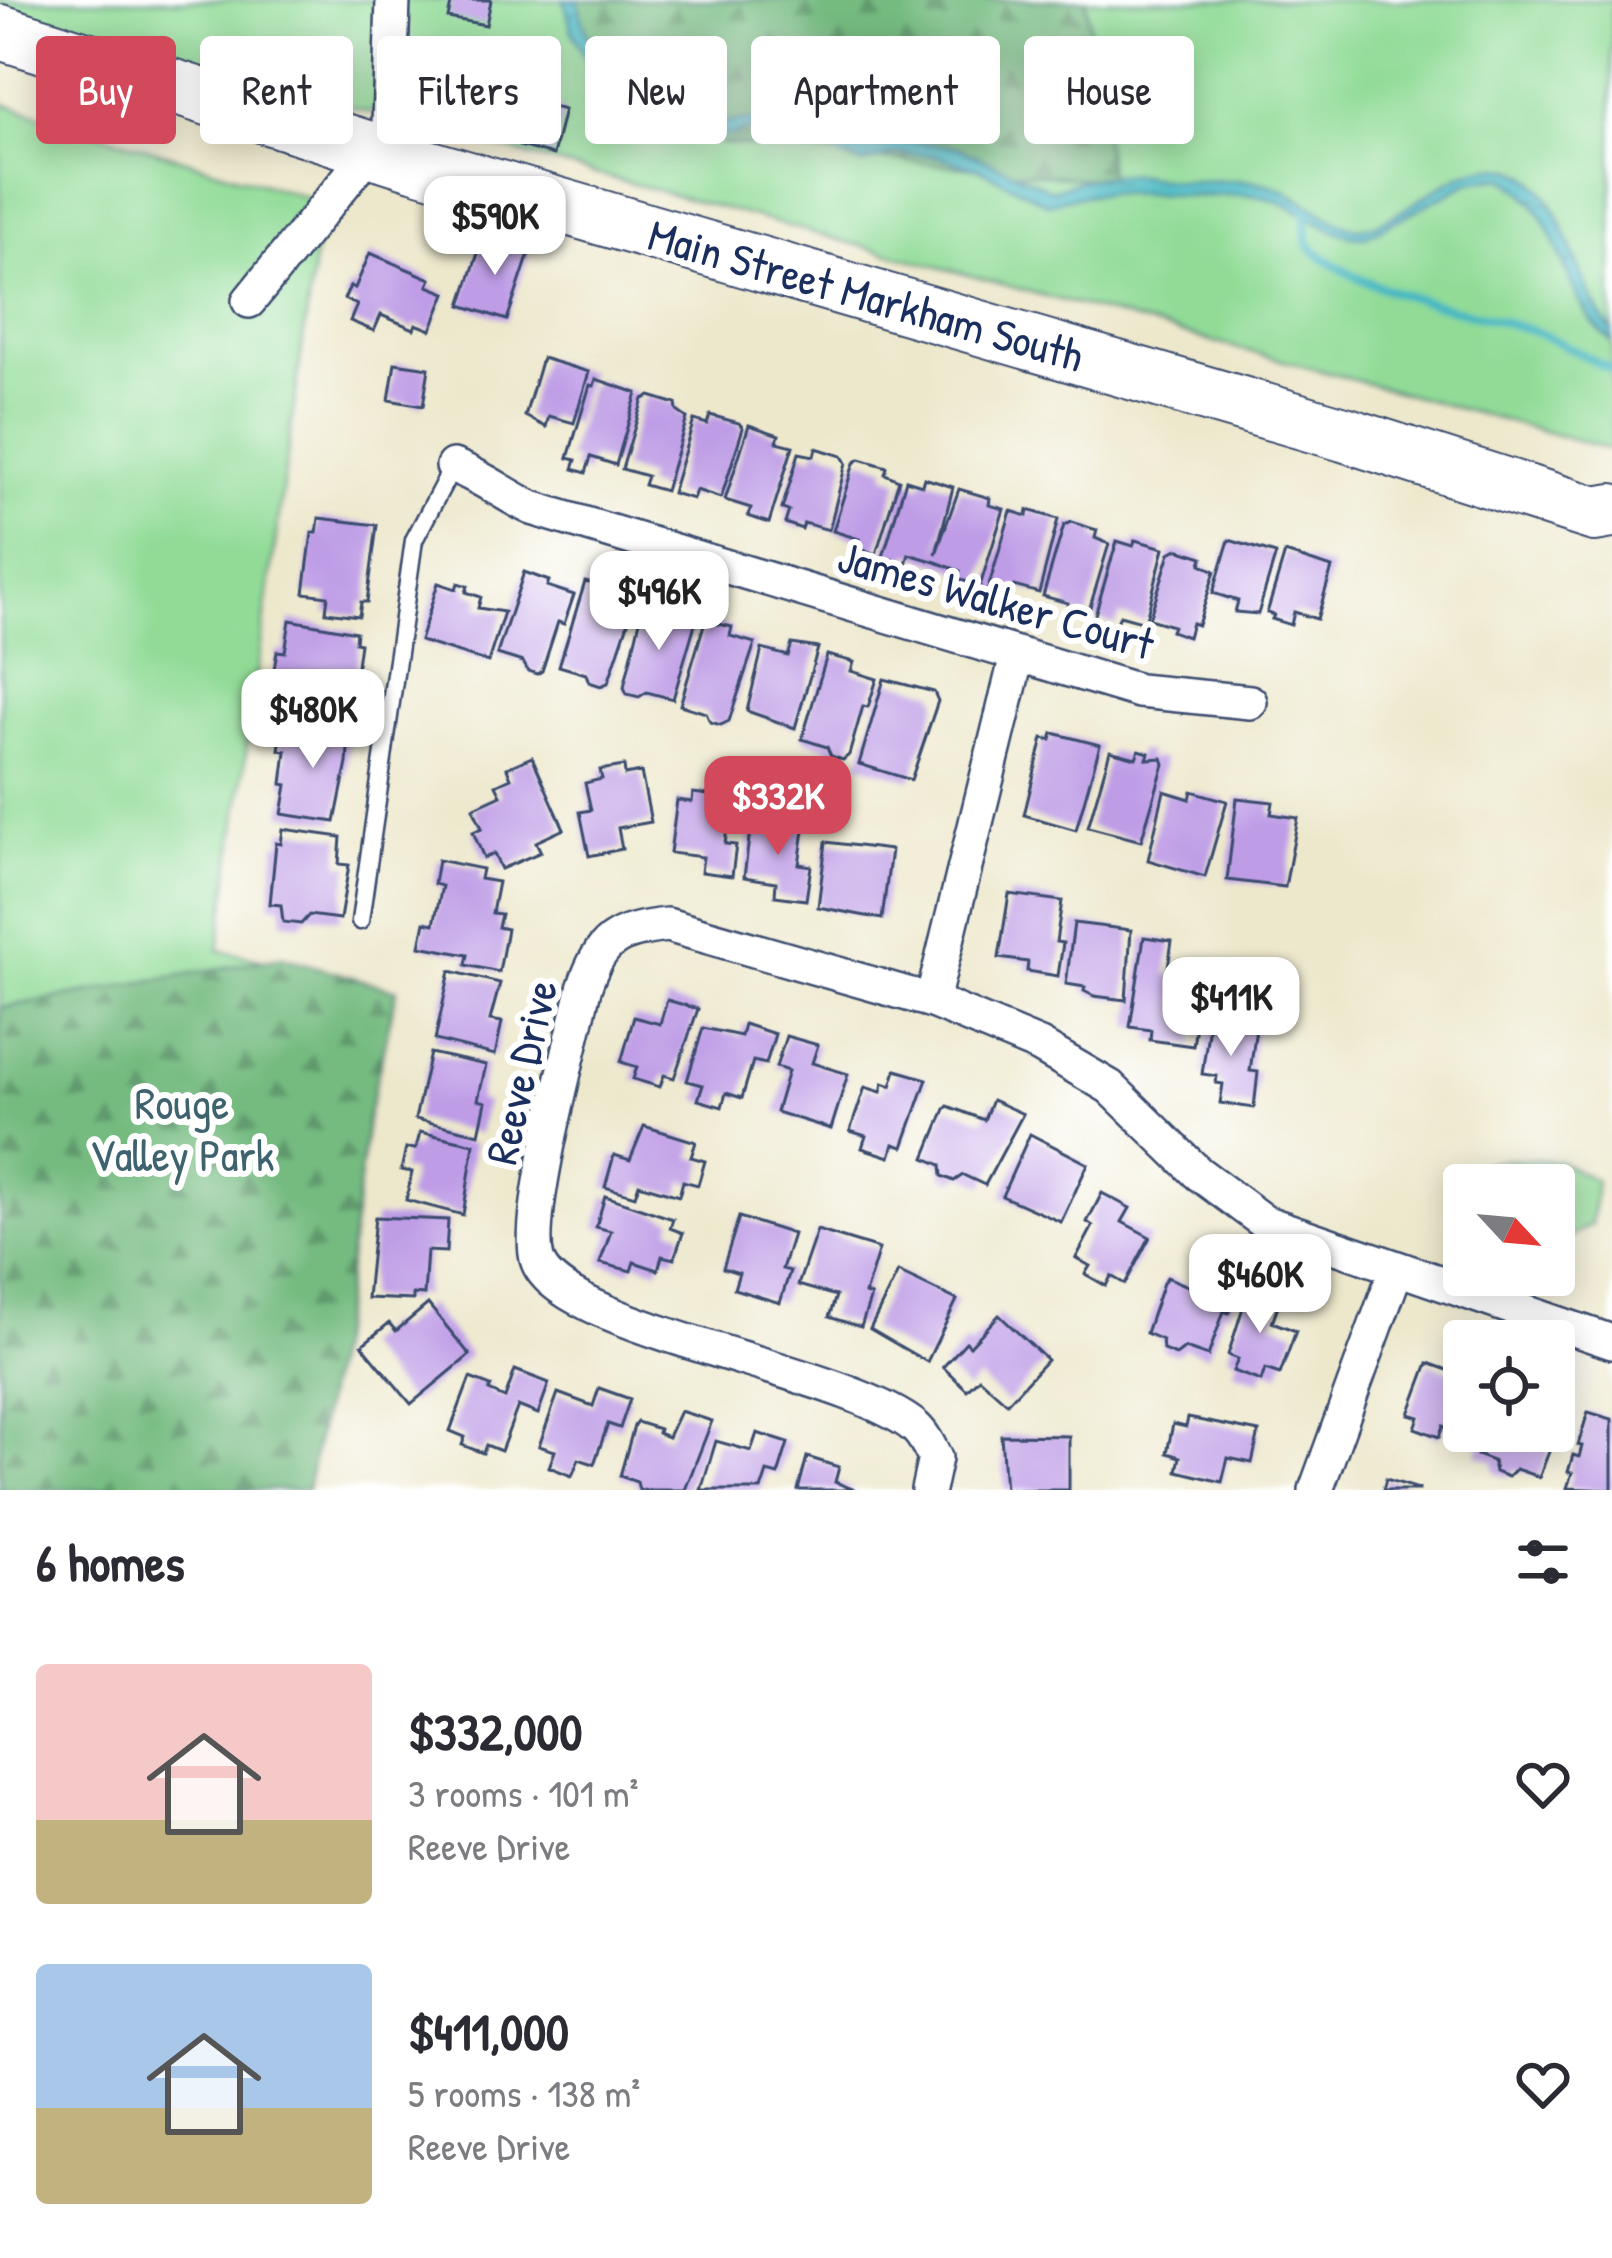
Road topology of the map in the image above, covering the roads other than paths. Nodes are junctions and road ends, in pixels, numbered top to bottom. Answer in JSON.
{"nodes":[{"id":1,"x":393,"y":0,"type":"edge"},
{"id":2,"x":0,"y":32,"type":"edge"},
{"id":3,"x":380,"y":152,"type":"junction"},
{"id":4,"x":249,"y":301,"type":"dead end"},
{"id":5,"x":453,"y":466,"type":"joint"},
{"id":6,"x":1606,"y":521,"type":"edge"},
{"id":7,"x":1017,"y":656,"type":"junction"},
{"id":8,"x":1250,"y":702,"type":"dead end"},
{"id":9,"x":360,"y":921,"type":"dead end"},
{"id":10,"x":932,"y":1001,"type":"junction"},
{"id":11,"x":1396,"y":1270,"type":"junction"},
{"id":12,"x":1612,"y":1342,"type":"edge"},
{"id":13,"x":928,"y":1490,"type":"edge"},
{"id":14,"x":1316,"y":1490,"type":"edge"}],
"edges":[{"from":1,"to":3,"type":"street"},
{"from":2,"to":3,"type":"main road","name":"Main Street Markham South"},
{"from":3,"to":4,"type":"street"},
{"from":3,"to":6,"type":"main road","name":"Main Street Markham South"},
{"from":5,"to":7,"type":"street","name":"James Walker Court"},
{"from":5,"to":9,"type":"lane"},
{"from":7,"to":8,"type":"street","name":"James Walker Court"},
{"from":7,"to":10,"type":"street"},
{"from":10,"to":11,"type":"street","name":"Reeve Drive"},
{"from":10,"to":13,"type":"street","name":"Reeve Drive"},
{"from":11,"to":12,"type":"street","name":"Reeve Drive"},
{"from":11,"to":14,"type":"street"}]}
